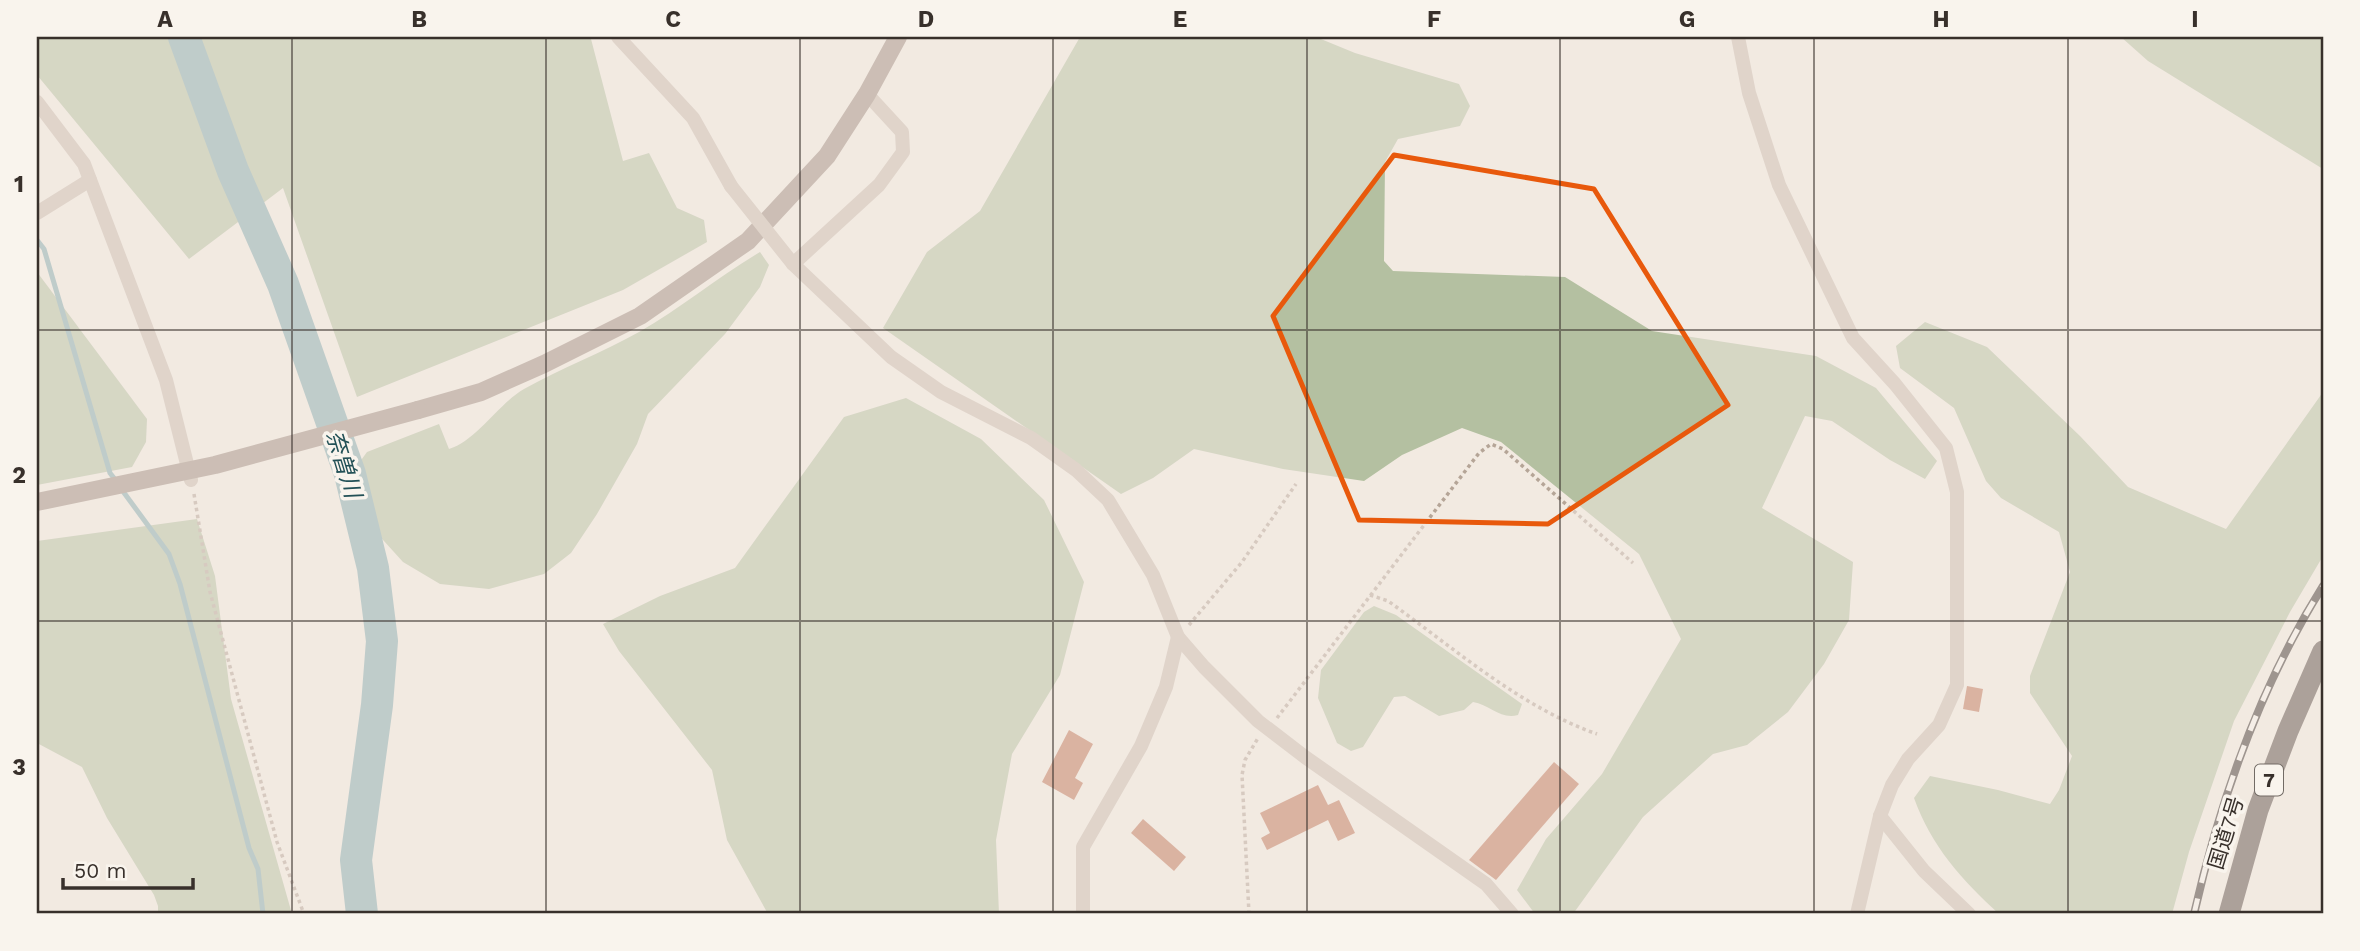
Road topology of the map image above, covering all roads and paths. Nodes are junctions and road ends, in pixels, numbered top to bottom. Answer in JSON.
{"nodes":[{"id":1,"x":618,"y":37,"type":"edge"},
{"id":2,"x":898,"y":37,"type":"edge"},
{"id":3,"x":1738,"y":37,"type":"edge"},
{"id":4,"x":867,"y":94,"type":"junction"},
{"id":5,"x":37,"y":102,"type":"edge"},
{"id":6,"x":90,"y":180,"type":"junction"},
{"id":7,"x":37,"y":213,"type":"edge"},
{"id":8,"x":793,"y":264,"type":"junction"},
{"id":9,"x":191,"y":480,"type":"joint"},
{"id":10,"x":1296,"y":484,"type":"dead end"},
{"id":11,"x":37,"y":502,"type":"edge"},
{"id":12,"x":1633,"y":562,"type":"dead end"},
{"id":13,"x":1370,"y":595,"type":"junction"},
{"id":14,"x":1178,"y":637,"type":"junction"},
{"id":15,"x":2323,"y":651,"type":"edge"},
{"id":16,"x":1265,"y":726,"type":"junction"},
{"id":17,"x":1597,"y":734,"type":"dead end"},
{"id":18,"x":1880,"y":816,"type":"junction"},
{"id":19,"x":304,"y":914,"type":"edge"},
{"id":20,"x":1083,"y":914,"type":"edge"},
{"id":21,"x":1249,"y":914,"type":"edge"},
{"id":22,"x":1512,"y":914,"type":"edge"},
{"id":23,"x":1857,"y":914,"type":"edge"},
{"id":24,"x":1969,"y":914,"type":"edge"},
{"id":25,"x":2229,"y":914,"type":"edge"}],
"edges":[{"from":1,"to":8,"type":"street","bridge":true},
{"from":2,"to":4,"type":"street"},
{"from":3,"to":18,"type":"street"},
{"from":4,"to":8,"type":"street"},
{"from":4,"to":11,"type":"street","bridge":true},
{"from":5,"to":6,"type":"street"},
{"from":6,"to":7,"type":"street"},
{"from":6,"to":9,"type":"street"},
{"from":8,"to":14,"type":"street"},
{"from":9,"to":19,"type":"path"},
{"from":10,"to":14,"type":"path"},
{"from":12,"to":13,"type":"path"},
{"from":13,"to":16,"type":"path"},
{"from":13,"to":17,"type":"path"},
{"from":14,"to":16,"type":"street"},
{"from":14,"to":20,"type":"street"},
{"from":15,"to":25,"type":"highway","name":"国道7号","number":"7"},
{"from":16,"to":21,"type":"path"},
{"from":16,"to":22,"type":"street"},
{"from":18,"to":23,"type":"street"},
{"from":18,"to":24,"type":"street"}]}
